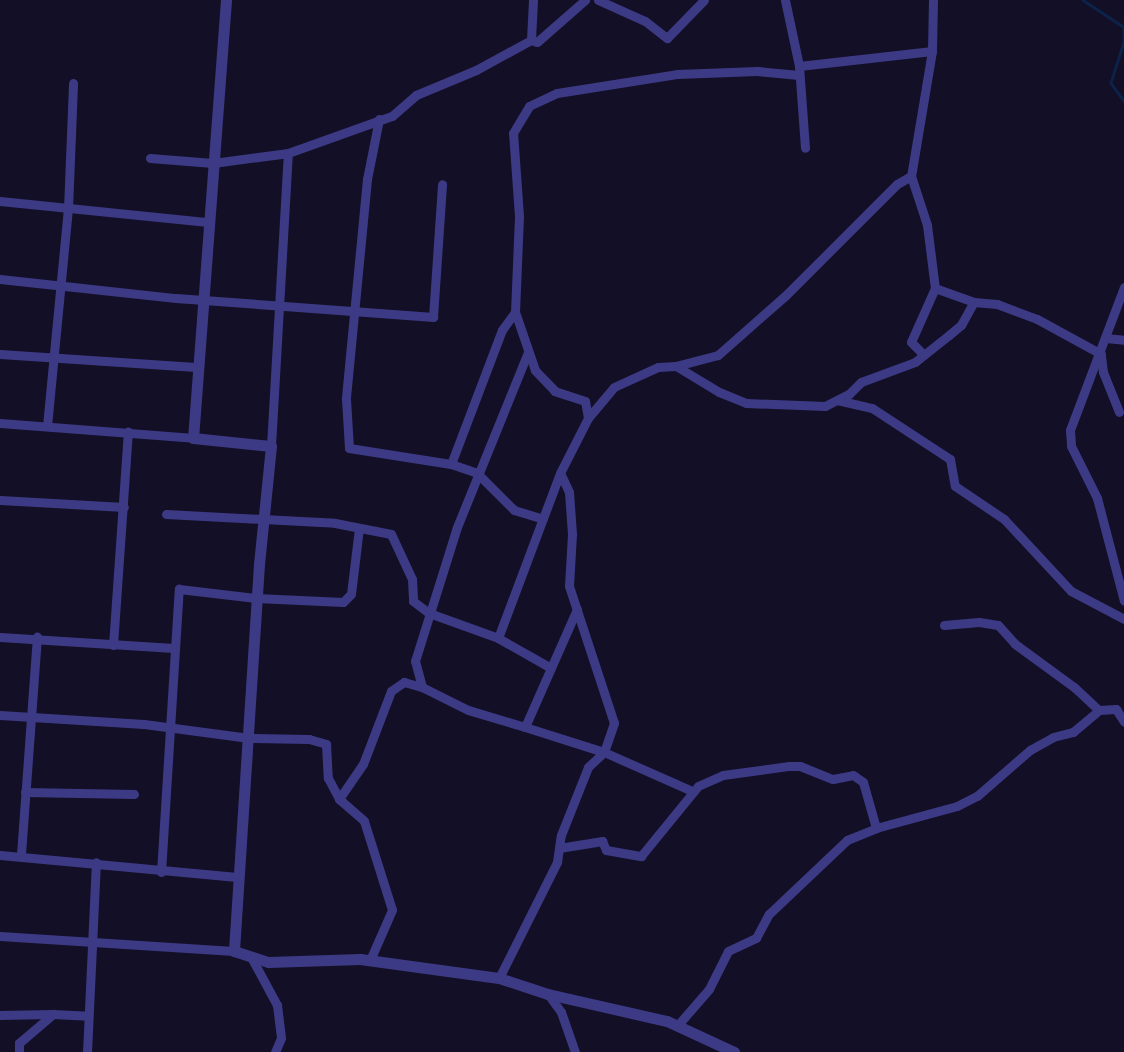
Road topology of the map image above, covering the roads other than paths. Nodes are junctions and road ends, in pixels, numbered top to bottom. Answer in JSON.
{"nodes":[{"id":1,"x":226,"y":0,"type":"edge"},
{"id":2,"x":533,"y":0,"type":"edge"},
{"id":3,"x":585,"y":0,"type":"edge"},
{"id":4,"x":598,"y":0,"type":"edge"},
{"id":5,"x":704,"y":0,"type":"edge"},
{"id":6,"x":785,"y":0,"type":"edge"},
{"id":7,"x":933,"y":0,"type":"edge"},
{"id":8,"x":531,"y":40,"type":"junction"},
{"id":9,"x":932,"y":51,"type":"junction"},
{"id":10,"x":799,"y":70,"type":"junction"},
{"id":11,"x":72,"y":83,"type":"dead end"},
{"id":12,"x":379,"y":119,"type":"junction"},
{"id":13,"x":805,"y":148,"type":"dead end"},
{"id":14,"x":288,"y":153,"type":"junction"},
{"id":15,"x":150,"y":158,"type":"dead end"},
{"id":16,"x":213,"y":163,"type":"junction"},
{"id":17,"x":911,"y":176,"type":"junction"},
{"id":18,"x":442,"y":184,"type":"dead end"},
{"id":19,"x":0,"y":201,"type":"edge"},
{"id":20,"x":68,"y":209,"type":"junction"},
{"id":21,"x":208,"y":222,"type":"junction"},
{"id":22,"x":0,"y":280,"type":"edge"},
{"id":23,"x":62,"y":287,"type":"junction"},
{"id":24,"x":1124,"y":287,"type":"edge"},
{"id":25,"x":935,"y":288,"type":"junction"},
{"id":26,"x":202,"y":299,"type":"junction"},
{"id":27,"x":974,"y":302,"type":"junction"},
{"id":28,"x":281,"y":306,"type":"junction"},
{"id":29,"x":355,"y":311,"type":"junction"},
{"id":30,"x":515,"y":312,"type":"junction"},
{"id":31,"x":1106,"y":338,"type":"junction"},
{"id":32,"x":1124,"y":340,"type":"edge"},
{"id":33,"x":528,"y":352,"type":"junction"},
{"id":34,"x":0,"y":354,"type":"edge"},
{"id":35,"x":1101,"y":354,"type":"junction"},
{"id":36,"x":924,"y":355,"type":"junction"},
{"id":37,"x":56,"y":359,"type":"junction"},
{"id":38,"x":676,"y":366,"type":"junction"},
{"id":39,"x":196,"y":367,"type":"junction"},
{"id":40,"x":836,"y":400,"type":"junction"},
{"id":41,"x":1119,"y":412,"type":"dead end"},
{"id":42,"x":588,"y":418,"type":"junction"},
{"id":43,"x":0,"y":423,"type":"edge"},
{"id":44,"x":47,"y":426,"type":"junction"},
{"id":45,"x":128,"y":432,"type":"junction"},
{"id":46,"x":193,"y":438,"type":"junction"},
{"id":47,"x":271,"y":446,"type":"junction"},
{"id":48,"x":451,"y":464,"type":"junction"},
{"id":49,"x":477,"y":473,"type":"junction"},
{"id":50,"x":560,"y":473,"type":"junction"},
{"id":51,"x":0,"y":500,"type":"edge"},
{"id":52,"x":124,"y":507,"type":"junction"},
{"id":53,"x":166,"y":514,"type":"dead end"},
{"id":54,"x":543,"y":519,"type":"junction"},
{"id":55,"x":263,"y":521,"type":"junction"},
{"id":56,"x":359,"y":528,"type":"junction"},
{"id":57,"x":256,"y":598,"type":"junction"},
{"id":58,"x":1124,"y":601,"type":"edge"},
{"id":59,"x":577,"y":608,"type":"junction"},
{"id":60,"x":429,"y":613,"type":"junction"},
{"id":61,"x":1124,"y":619,"type":"edge"},
{"id":62,"x":944,"y":625,"type":"dead end"},
{"id":63,"x":0,"y":636,"type":"edge"},
{"id":64,"x":37,"y":637,"type":"junction"},
{"id":65,"x":498,"y":638,"type":"junction"},
{"id":66,"x":113,"y":645,"type":"junction"},
{"id":67,"x":174,"y":648,"type":"junction"},
{"id":68,"x":551,"y":668,"type":"junction"},
{"id":69,"x":422,"y":687,"type":"junction"},
{"id":70,"x":1099,"y":710,"type":"junction"},
{"id":71,"x":0,"y":715,"type":"edge"},
{"id":72,"x":34,"y":718,"type":"junction"},
{"id":73,"x":1124,"y":722,"type":"edge"},
{"id":74,"x":525,"y":727,"type":"junction"},
{"id":75,"x":172,"y":730,"type":"junction"},
{"id":76,"x":249,"y":738,"type":"junction"},
{"id":77,"x":604,"y":752,"type":"junction"},
{"id":78,"x":692,"y":791,"type":"junction"},
{"id":79,"x":25,"y":792,"type":"junction"},
{"id":80,"x":134,"y":794,"type":"dead end"},
{"id":81,"x":339,"y":799,"type":"junction"},
{"id":82,"x":876,"y":828,"type":"junction"},
{"id":83,"x":559,"y":848,"type":"junction"},
{"id":84,"x":21,"y":854,"type":"junction"},
{"id":85,"x":0,"y":855,"type":"edge"},
{"id":86,"x":96,"y":862,"type":"junction"},
{"id":87,"x":162,"y":872,"type":"junction"},
{"id":88,"x":237,"y":876,"type":"junction"},
{"id":89,"x":0,"y":936,"type":"edge"},
{"id":90,"x":92,"y":942,"type":"junction"},
{"id":91,"x":234,"y":951,"type":"junction"},
{"id":92,"x":250,"y":957,"type":"junction"},
{"id":93,"x":370,"y":960,"type":"junction"},
{"id":94,"x":499,"y":978,"type":"junction"},
{"id":95,"x":548,"y":994,"type":"junction"},
{"id":96,"x":52,"y":1014,"type":"junction"},
{"id":97,"x":0,"y":1015,"type":"edge"},
{"id":98,"x":88,"y":1016,"type":"junction"},
{"id":99,"x":677,"y":1026,"type":"junction"},
{"id":100,"x":19,"y":1052,"type":"edge"},
{"id":101,"x":87,"y":1052,"type":"edge"},
{"id":102,"x":275,"y":1052,"type":"edge"},
{"id":103,"x":575,"y":1052,"type":"edge"},
{"id":104,"x":734,"y":1052,"type":"edge"}],
"edges":[{"from":1,"to":16,"type":"street"},
{"from":2,"to":8,"type":"street"},
{"from":3,"to":8,"type":"street"},
{"from":4,"to":5,"type":"street"},
{"from":6,"to":10,"type":"street"},
{"from":7,"to":9,"type":"street"},
{"from":8,"to":12,"type":"street"},
{"from":9,"to":10,"type":"street"},
{"from":9,"to":17,"type":"street"},
{"from":10,"to":13,"type":"street"},
{"from":10,"to":30,"type":"street"},
{"from":11,"to":20,"type":"street"},
{"from":12,"to":14,"type":"street"},
{"from":12,"to":29,"type":"street"},
{"from":14,"to":16,"type":"street"},
{"from":14,"to":28,"type":"street"},
{"from":15,"to":16,"type":"street"},
{"from":16,"to":21,"type":"street"},
{"from":17,"to":25,"type":"street"},
{"from":17,"to":38,"type":"street"},
{"from":18,"to":29,"type":"street"},
{"from":19,"to":20,"type":"street"},
{"from":20,"to":21,"type":"street"},
{"from":20,"to":23,"type":"street"},
{"from":21,"to":26,"type":"street"},
{"from":22,"to":23,"type":"street"},
{"from":23,"to":26,"type":"street"},
{"from":23,"to":37,"type":"street"},
{"from":24,"to":31,"type":"street"},
{"from":25,"to":27,"type":"street"},
{"from":25,"to":36,"type":"street"},
{"from":26,"to":28,"type":"street"},
{"from":26,"to":39,"type":"street"},
{"from":27,"to":35,"type":"street"},
{"from":27,"to":36,"type":"street"},
{"from":28,"to":29,"type":"street"},
{"from":28,"to":47,"type":"street"},
{"from":29,"to":48,"type":"street"},
{"from":30,"to":33,"type":"street"},
{"from":30,"to":48,"type":"street"},
{"from":31,"to":32,"type":"street"},
{"from":31,"to":35,"type":"street"},
{"from":33,"to":42,"type":"street"},
{"from":33,"to":49,"type":"street"},
{"from":34,"to":37,"type":"street"},
{"from":35,"to":41,"type":"street"},
{"from":35,"to":58,"type":"street"},
{"from":36,"to":40,"type":"street"},
{"from":37,"to":39,"type":"street"},
{"from":37,"to":44,"type":"street"},
{"from":38,"to":40,"type":"street"},
{"from":38,"to":42,"type":"street"},
{"from":39,"to":46,"type":"street"},
{"from":40,"to":61,"type":"street"},
{"from":42,"to":50,"type":"street"},
{"from":43,"to":44,"type":"street"},
{"from":44,"to":45,"type":"street"},
{"from":45,"to":46,"type":"street"},
{"from":45,"to":52,"type":"street"},
{"from":46,"to":47,"type":"street"},
{"from":47,"to":55,"type":"street"},
{"from":48,"to":49,"type":"street"},
{"from":49,"to":54,"type":"street"},
{"from":49,"to":60,"type":"street"},
{"from":50,"to":54,"type":"street"},
{"from":50,"to":59,"type":"street"},
{"from":51,"to":52,"type":"street"},
{"from":52,"to":66,"type":"street"},
{"from":53,"to":55,"type":"street"},
{"from":54,"to":65,"type":"street"},
{"from":55,"to":56,"type":"street"},
{"from":55,"to":57,"type":"street"},
{"from":56,"to":57,"type":"street"},
{"from":56,"to":60,"type":"street"},
{"from":57,"to":67,"type":"street"},
{"from":57,"to":76,"type":"street"},
{"from":59,"to":68,"type":"street"},
{"from":59,"to":77,"type":"street"},
{"from":60,"to":65,"type":"street"},
{"from":60,"to":69,"type":"street"},
{"from":62,"to":70,"type":"street"},
{"from":63,"to":64,"type":"street"},
{"from":64,"to":66,"type":"street"},
{"from":64,"to":72,"type":"street"},
{"from":65,"to":68,"type":"street"},
{"from":66,"to":67,"type":"street"},
{"from":67,"to":75,"type":"street"},
{"from":68,"to":74,"type":"street"},
{"from":69,"to":74,"type":"street"},
{"from":69,"to":81,"type":"street"},
{"from":70,"to":73,"type":"street"},
{"from":70,"to":82,"type":"street"},
{"from":71,"to":72,"type":"street"},
{"from":72,"to":75,"type":"street"},
{"from":72,"to":79,"type":"street"},
{"from":74,"to":77,"type":"street"},
{"from":75,"to":76,"type":"street"},
{"from":75,"to":87,"type":"street"},
{"from":76,"to":81,"type":"street"},
{"from":76,"to":88,"type":"street"},
{"from":77,"to":78,"type":"street"},
{"from":77,"to":83,"type":"street"},
{"from":78,"to":82,"type":"street"},
{"from":78,"to":83,"type":"street"},
{"from":79,"to":80,"type":"street"},
{"from":79,"to":84,"type":"street"},
{"from":81,"to":93,"type":"street"},
{"from":82,"to":99,"type":"street"},
{"from":83,"to":94,"type":"street"},
{"from":84,"to":85,"type":"street"},
{"from":84,"to":86,"type":"street"},
{"from":86,"to":87,"type":"street"},
{"from":86,"to":90,"type":"street"},
{"from":87,"to":88,"type":"street"},
{"from":88,"to":91,"type":"street"},
{"from":89,"to":90,"type":"street"},
{"from":90,"to":91,"type":"street"},
{"from":90,"to":98,"type":"street"},
{"from":91,"to":92,"type":"street"},
{"from":92,"to":93,"type":"street"},
{"from":92,"to":102,"type":"street"},
{"from":93,"to":94,"type":"street"},
{"from":94,"to":95,"type":"street"},
{"from":95,"to":99,"type":"street"},
{"from":95,"to":103,"type":"street"},
{"from":96,"to":97,"type":"street"},
{"from":96,"to":98,"type":"street"},
{"from":96,"to":100,"type":"street"},
{"from":98,"to":101,"type":"street"},
{"from":99,"to":104,"type":"street"}]}
